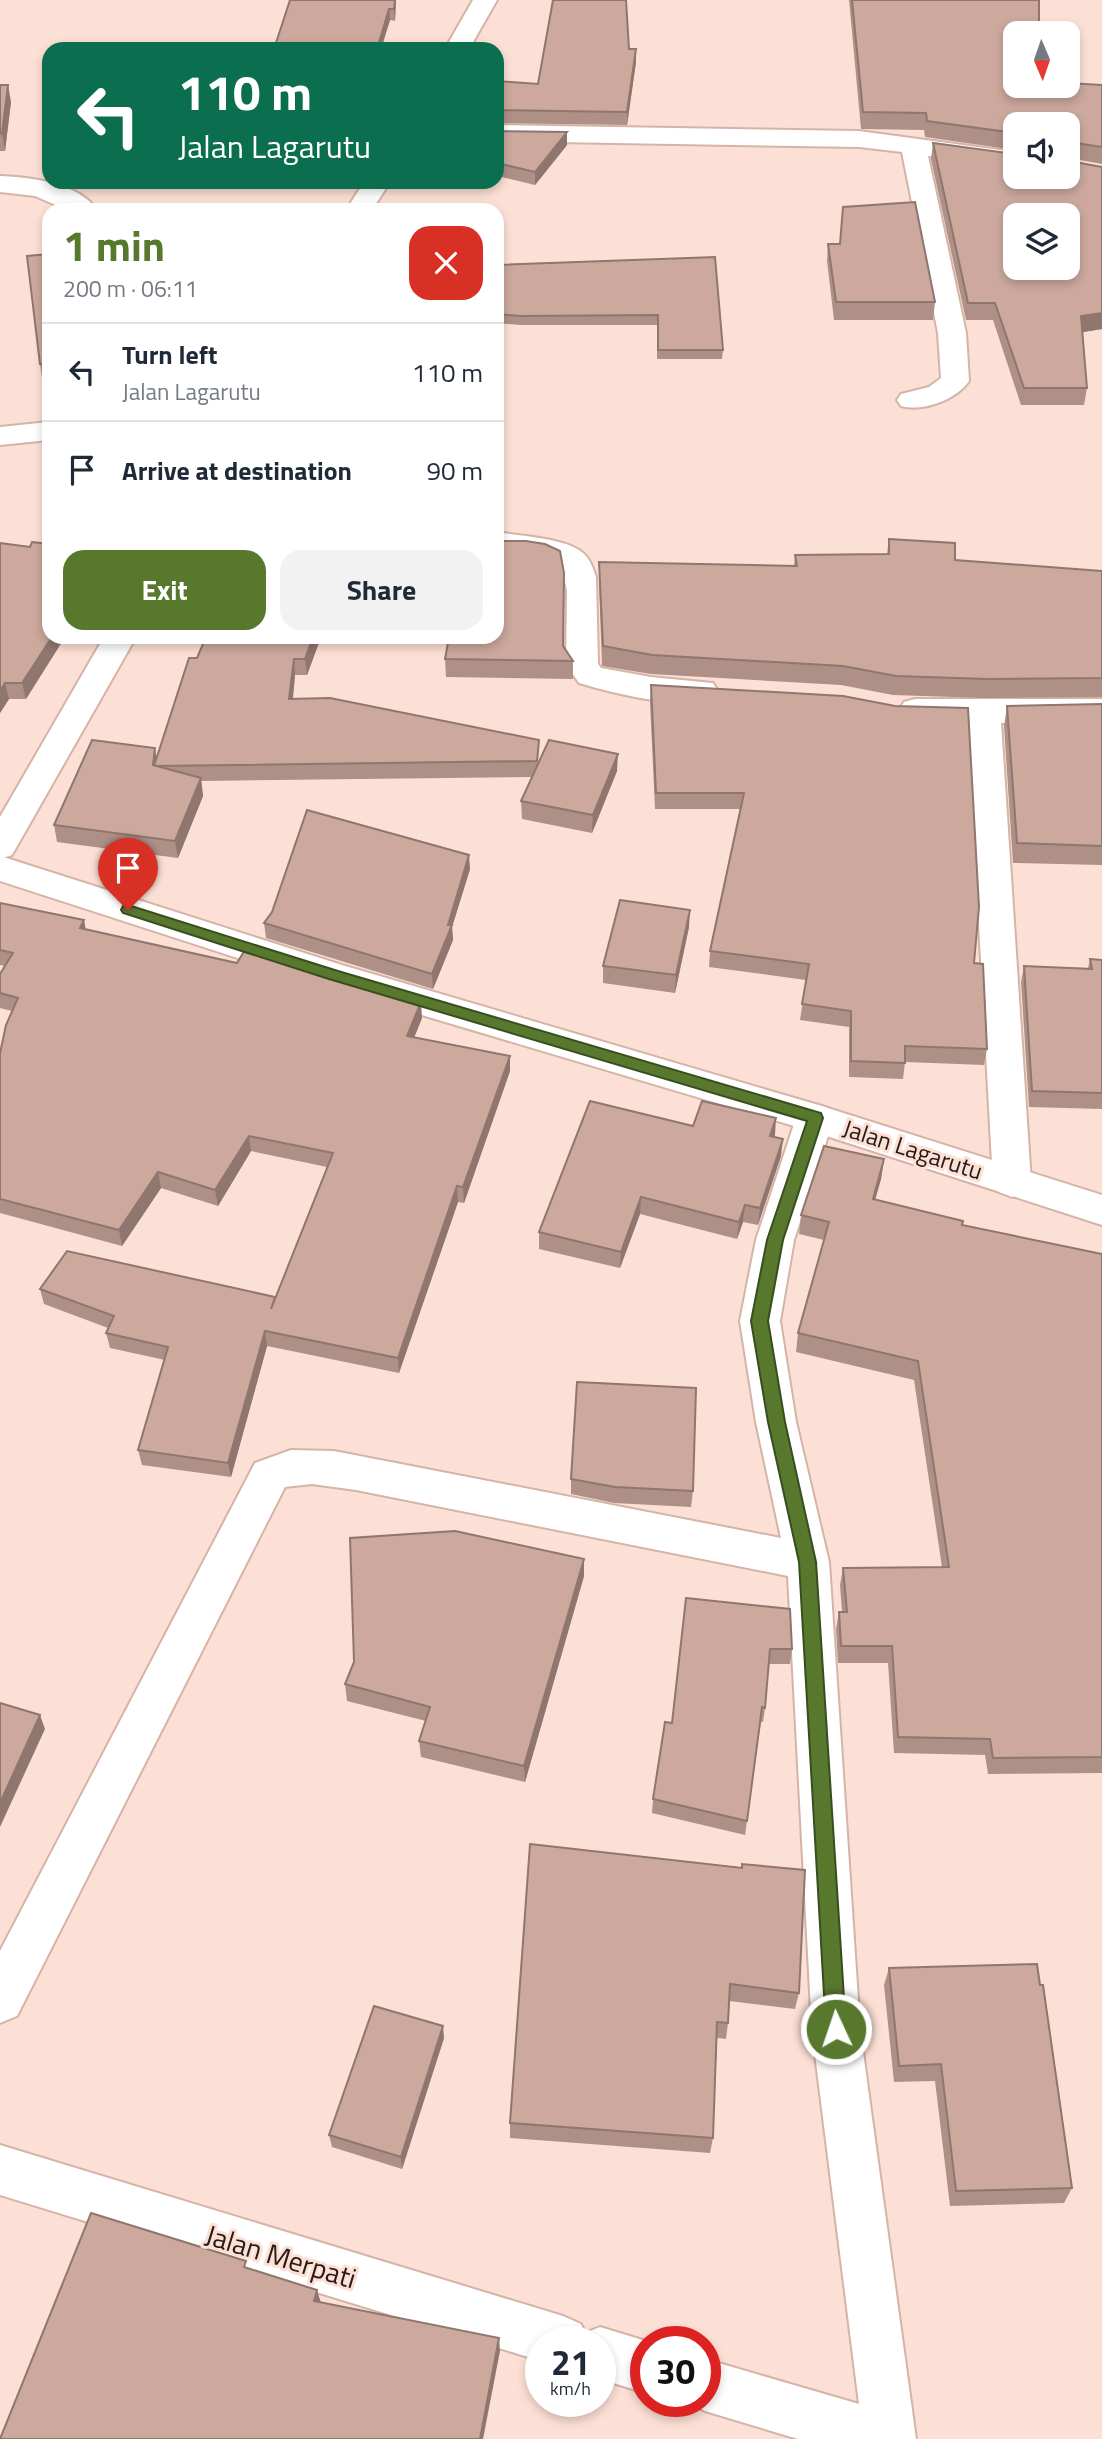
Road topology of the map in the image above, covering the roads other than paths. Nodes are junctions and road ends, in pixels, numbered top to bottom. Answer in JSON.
{"nodes":[{"id":1,"x":485,"y":0,"type":"edge"},
{"id":2,"x":461,"y":42,"type":"edge"},
{"id":3,"x":504,"y":133,"type":"edge"},
{"id":4,"x":913,"y":145,"type":"junction"},
{"id":5,"x":1003,"y":158,"type":"edge"},
{"id":6,"x":0,"y":184,"type":"edge"},
{"id":7,"x":73,"y":203,"type":"edge"},
{"id":8,"x":911,"y":400,"type":"dead end"},
{"id":9,"x":42,"y":432,"type":"edge"},
{"id":10,"x":0,"y":436,"type":"edge"},
{"id":11,"x":504,"y":543,"type":"edge"},
{"id":12,"x":116,"y":644,"type":"edge"},
{"id":13,"x":729,"y":692,"type":"edge"},
{"id":14,"x":880,"y":706,"type":"edge"},
{"id":15,"x":1102,"y":710,"type":"edge"},
{"id":16,"x":984,"y":712,"type":"junction"},
{"id":17,"x":0,"y":847,"type":"edge"},
{"id":18,"x":0,"y":869,"type":"edge"},
{"id":19,"x":816,"y":1118,"type":"junction"},
{"id":20,"x":1012,"y":1182,"type":"junction"},
{"id":21,"x":1102,"y":1210,"type":"edge"},
{"id":22,"x":808,"y":1562,"type":"junction"},
{"id":23,"x":0,"y":2000,"type":"edge"},
{"id":24,"x":0,"y":2171,"type":"edge"},
{"id":25,"x":525,"y":2330,"type":"edge"},
{"id":26,"x":721,"y":2390,"type":"edge"},
{"id":27,"x":889,"y":2439,"type":"edge"}],
"edges":[{"from":1,"to":2,"type":"street"},
{"from":3,"to":4,"type":"street"},
{"from":4,"to":5,"type":"street"},
{"from":4,"to":8,"type":"street"},
{"from":6,"to":7,"type":"street"},
{"from":9,"to":10,"type":"street"},
{"from":11,"to":13,"type":"street"},
{"from":12,"to":17,"type":"street"},
{"from":14,"to":16,"type":"street"},
{"from":15,"to":16,"type":"street"},
{"from":16,"to":20,"type":"street"},
{"from":18,"to":19,"type":"street","name":"Jalan Lagarutu"},
{"from":19,"to":20,"type":"street","name":"Jalan Lagarutu"},
{"from":19,"to":22,"type":"street"},
{"from":20,"to":21,"type":"street","name":"Jalan Lagarutu"},
{"from":22,"to":23,"type":"street"},
{"from":22,"to":27,"type":"street"},
{"from":24,"to":25,"type":"street","name":"Jalan Merpati"},
{"from":26,"to":27,"type":"street"}]}
